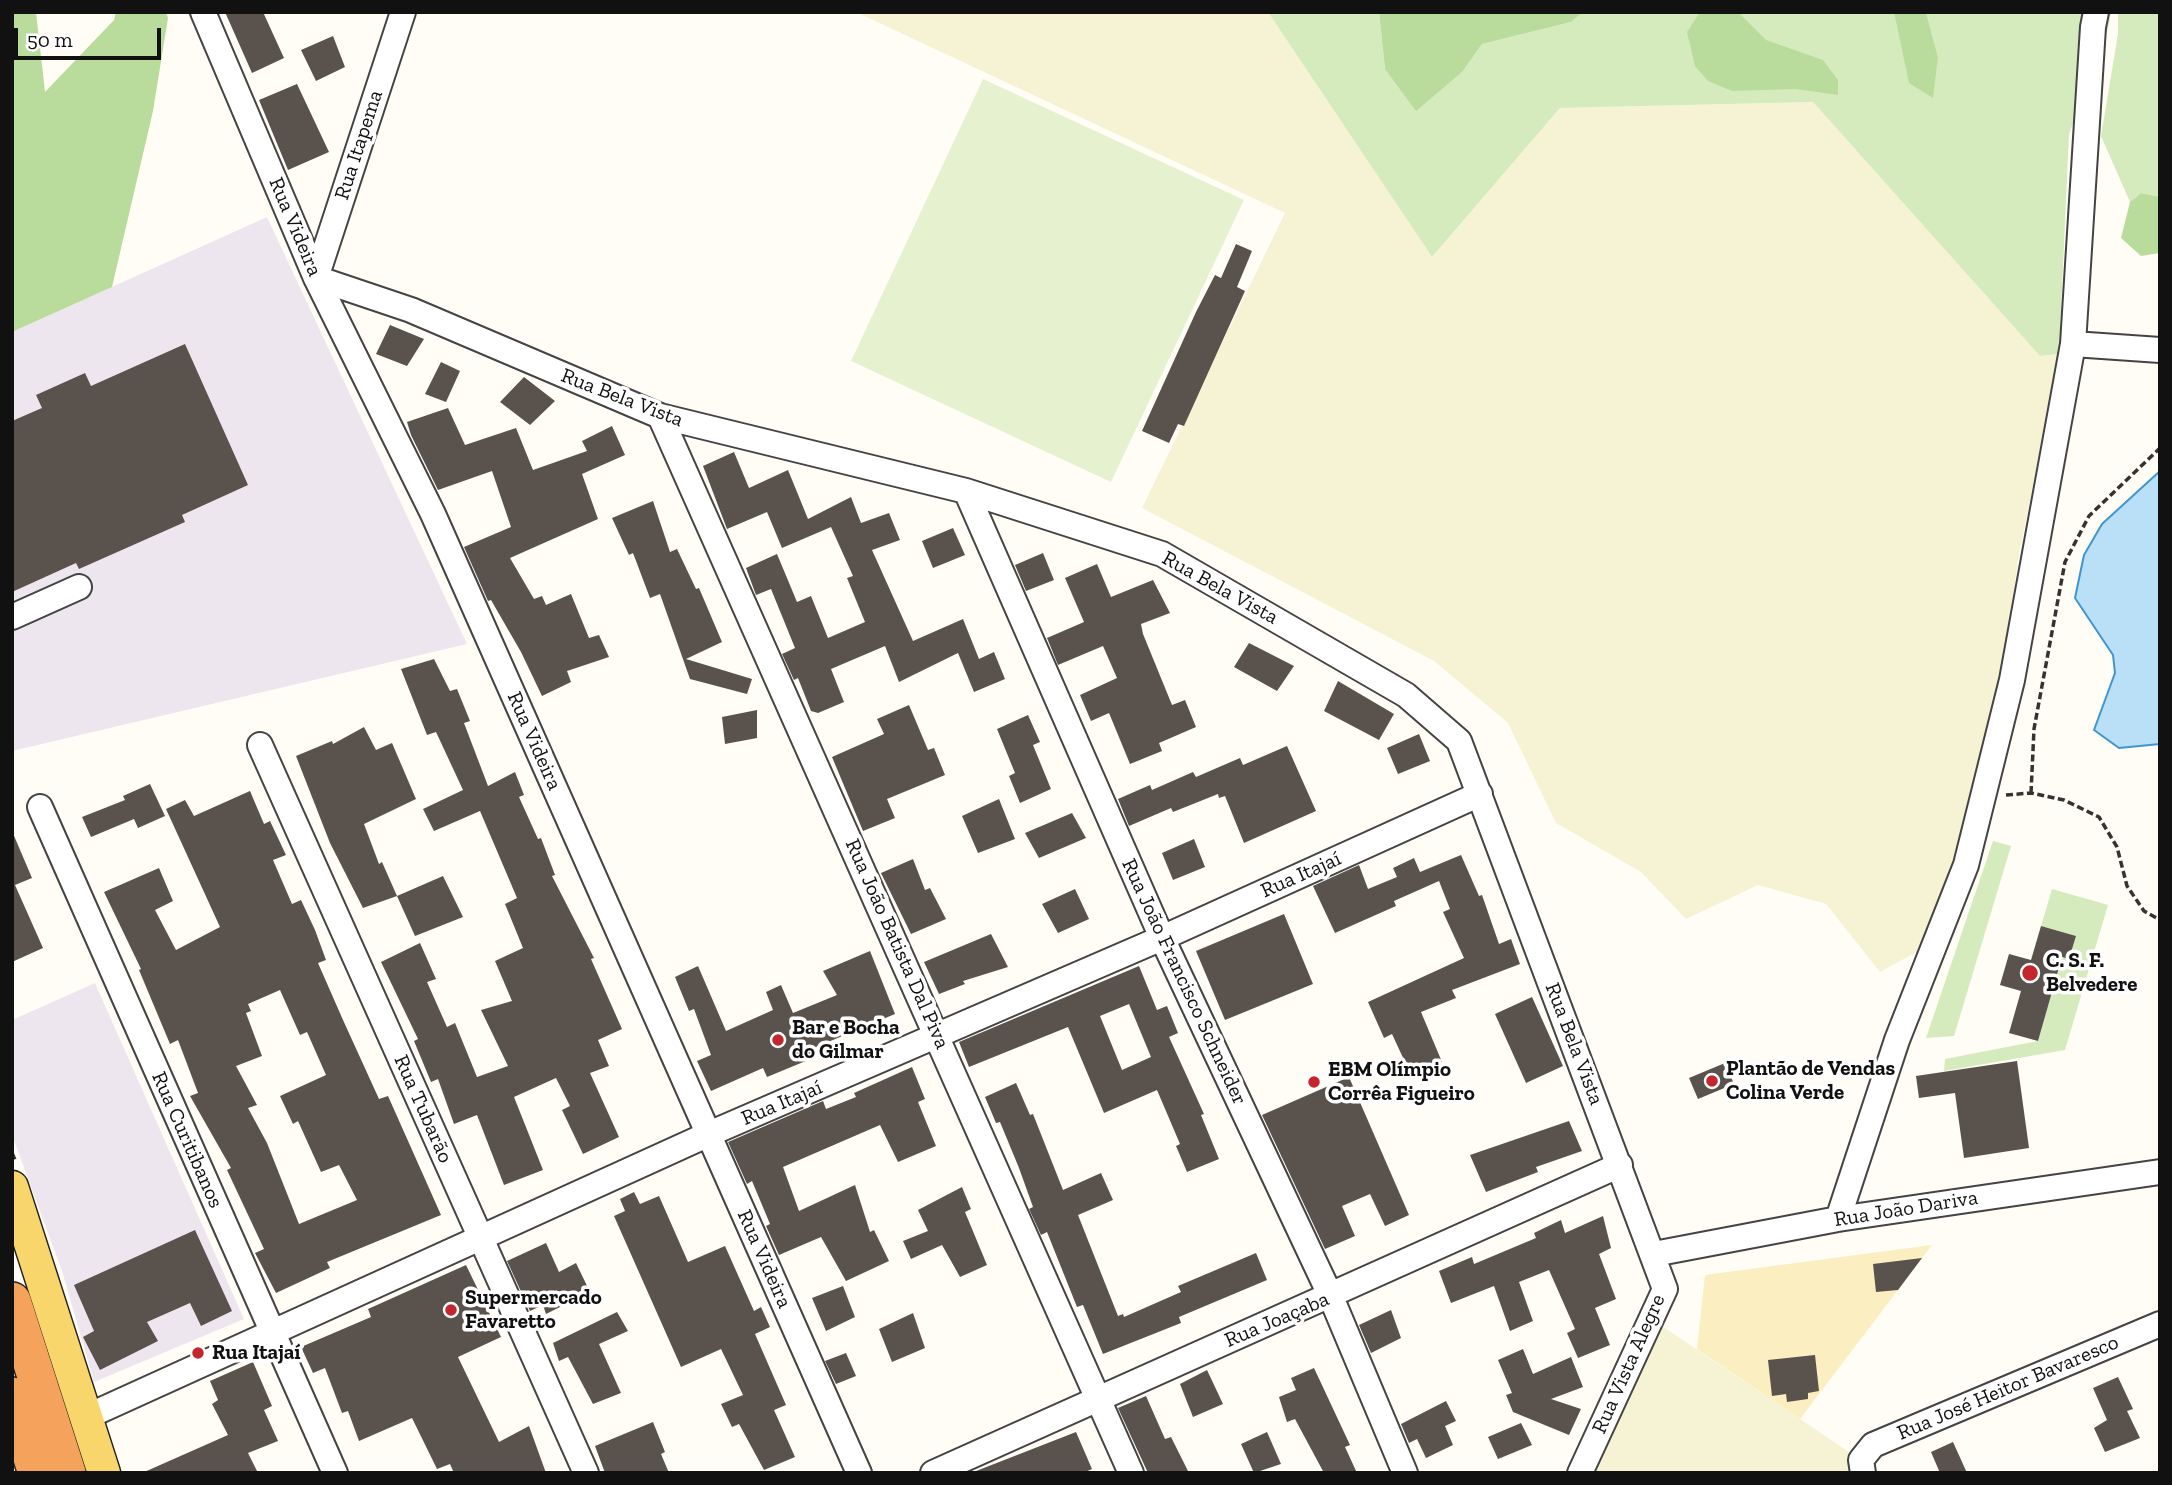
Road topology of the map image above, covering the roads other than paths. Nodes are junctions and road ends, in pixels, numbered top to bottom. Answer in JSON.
{"nodes":[{"id":1,"x":203,"y":12,"type":"edge"},
{"id":2,"x":403,"y":12,"type":"edge"},
{"id":3,"x":2096,"y":12,"type":"edge"},
{"id":4,"x":316,"y":278,"type":"junction"},
{"id":5,"x":2073,"y":344,"type":"junction"},
{"id":6,"x":2160,"y":350,"type":"edge"},
{"id":7,"x":660,"y":416,"type":"junction"},
{"id":8,"x":966,"y":491,"type":"junction"},
{"id":9,"x":79,"y":587,"type":"dead end"},
{"id":10,"x":12,"y":617,"type":"edge"},
{"id":11,"x":260,"y":745,"type":"dead end"},
{"id":12,"x":1480,"y":794,"type":"junction"},
{"id":13,"x":40,"y":807,"type":"dead end"},
{"id":14,"x":1162,"y":938,"type":"junction"},
{"id":15,"x":938,"y":1036,"type":"junction"},
{"id":16,"x":709,"y":1134,"type":"junction"},
{"id":17,"x":1620,"y":1165,"type":"junction"},
{"id":18,"x":2160,"y":1172,"type":"edge"},
{"id":19,"x":12,"y":1187,"type":"edge"},
{"id":20,"x":1838,"y":1219,"type":"junction"},
{"id":21,"x":481,"y":1238,"type":"junction"},
{"id":22,"x":1654,"y":1254,"type":"junction"},
{"id":23,"x":1331,"y":1297,"type":"junction"},
{"id":24,"x":12,"y":1301,"type":"edge"},
{"id":25,"x":2160,"y":1324,"type":"edge"},
{"id":26,"x":273,"y":1333,"type":"junction"},
{"id":27,"x":12,"y":1396,"type":"edge"},
{"id":28,"x":1098,"y":1398,"type":"junction"},
{"id":29,"x":86,"y":1417,"type":"junction"},
{"id":30,"x":1862,"y":1466,"type":"edge"},
{"id":31,"x":37,"y":1473,"type":"edge"},
{"id":32,"x":67,"y":1473,"type":"edge"},
{"id":33,"x":104,"y":1473,"type":"edge"},
{"id":34,"x":335,"y":1473,"type":"edge"},
{"id":35,"x":586,"y":1473,"type":"edge"},
{"id":36,"x":859,"y":1473,"type":"edge"},
{"id":37,"x":933,"y":1473,"type":"edge"},
{"id":38,"x":1131,"y":1473,"type":"edge"},
{"id":39,"x":1405,"y":1473,"type":"edge"},
{"id":40,"x":1580,"y":1473,"type":"edge"}],
"edges":[{"from":1,"to":4,"type":"street","name":"Rua Videira"},
{"from":2,"to":4,"type":"street","name":"Rua Itapema"},
{"from":3,"to":5,"type":"street"},
{"from":4,"to":7,"type":"street","name":"Rua Bela Vista"},
{"from":4,"to":16,"type":"street","name":"Rua Videira"},
{"from":5,"to":6,"type":"street"},
{"from":5,"to":20,"type":"street"},
{"from":7,"to":8,"type":"street","name":"Rua Bela Vista"},
{"from":7,"to":15,"type":"street","name":"Rua João Batista Dal Piva"},
{"from":8,"to":12,"type":"street","name":"Rua Bela Vista"},
{"from":8,"to":14,"type":"street","name":"Rua João Francisco Schneider"},
{"from":9,"to":10,"type":"street"},
{"from":11,"to":21,"type":"street","name":"Rua Tubarão"},
{"from":12,"to":14,"type":"street","name":"Rua Itajaí"},
{"from":12,"to":17,"type":"street","name":"Rua Bela Vista"},
{"from":13,"to":26,"type":"street","name":"Rua Curitibanos"},
{"from":14,"to":15,"type":"street","name":"Rua Itajaí"},
{"from":14,"to":23,"type":"street","name":"Rua João Francisco Schneider"},
{"from":15,"to":16,"type":"street","name":"Rua Itajaí"},
{"from":15,"to":28,"type":"street","name":"Rua João Batista Dal Piva"},
{"from":16,"to":21,"type":"street","name":"Rua Itajaí"},
{"from":16,"to":36,"type":"street","name":"Rua Videira"},
{"from":17,"to":22,"type":"street","name":"Rua Bela Vista"},
{"from":17,"to":23,"type":"street","name":"Rua Joaçaba"},
{"from":18,"to":20,"type":"street","name":"Rua João Dariva"},
{"from":19,"to":29,"type":"main road"},
{"from":20,"to":22,"type":"street","name":"Rua João Dariva"},
{"from":21,"to":26,"type":"street","name":"Rua Itajaí"},
{"from":21,"to":35,"type":"street","name":"Rua Tubarão"},
{"from":22,"to":40,"type":"street","name":"Rua Vista Alegre"},
{"from":23,"to":28,"type":"street","name":"Rua Joaçaba"},
{"from":23,"to":39,"type":"street","name":"Rua João Francisco Schneider"},
{"from":24,"to":32,"type":"highway"},
{"from":25,"to":30,"type":"street","name":"Rua José Heitor Bavaresco"},
{"from":26,"to":29,"type":"street","name":"Rua Itajaí"},
{"from":26,"to":34,"type":"street","name":"Rua Curitibanos"},
{"from":27,"to":31,"type":"highway"},
{"from":28,"to":37,"type":"street","name":"Rua Joaçaba"},
{"from":28,"to":38,"type":"street","name":"Rua João Batista Dal Piva"},
{"from":29,"to":33,"type":"main road"}]}
